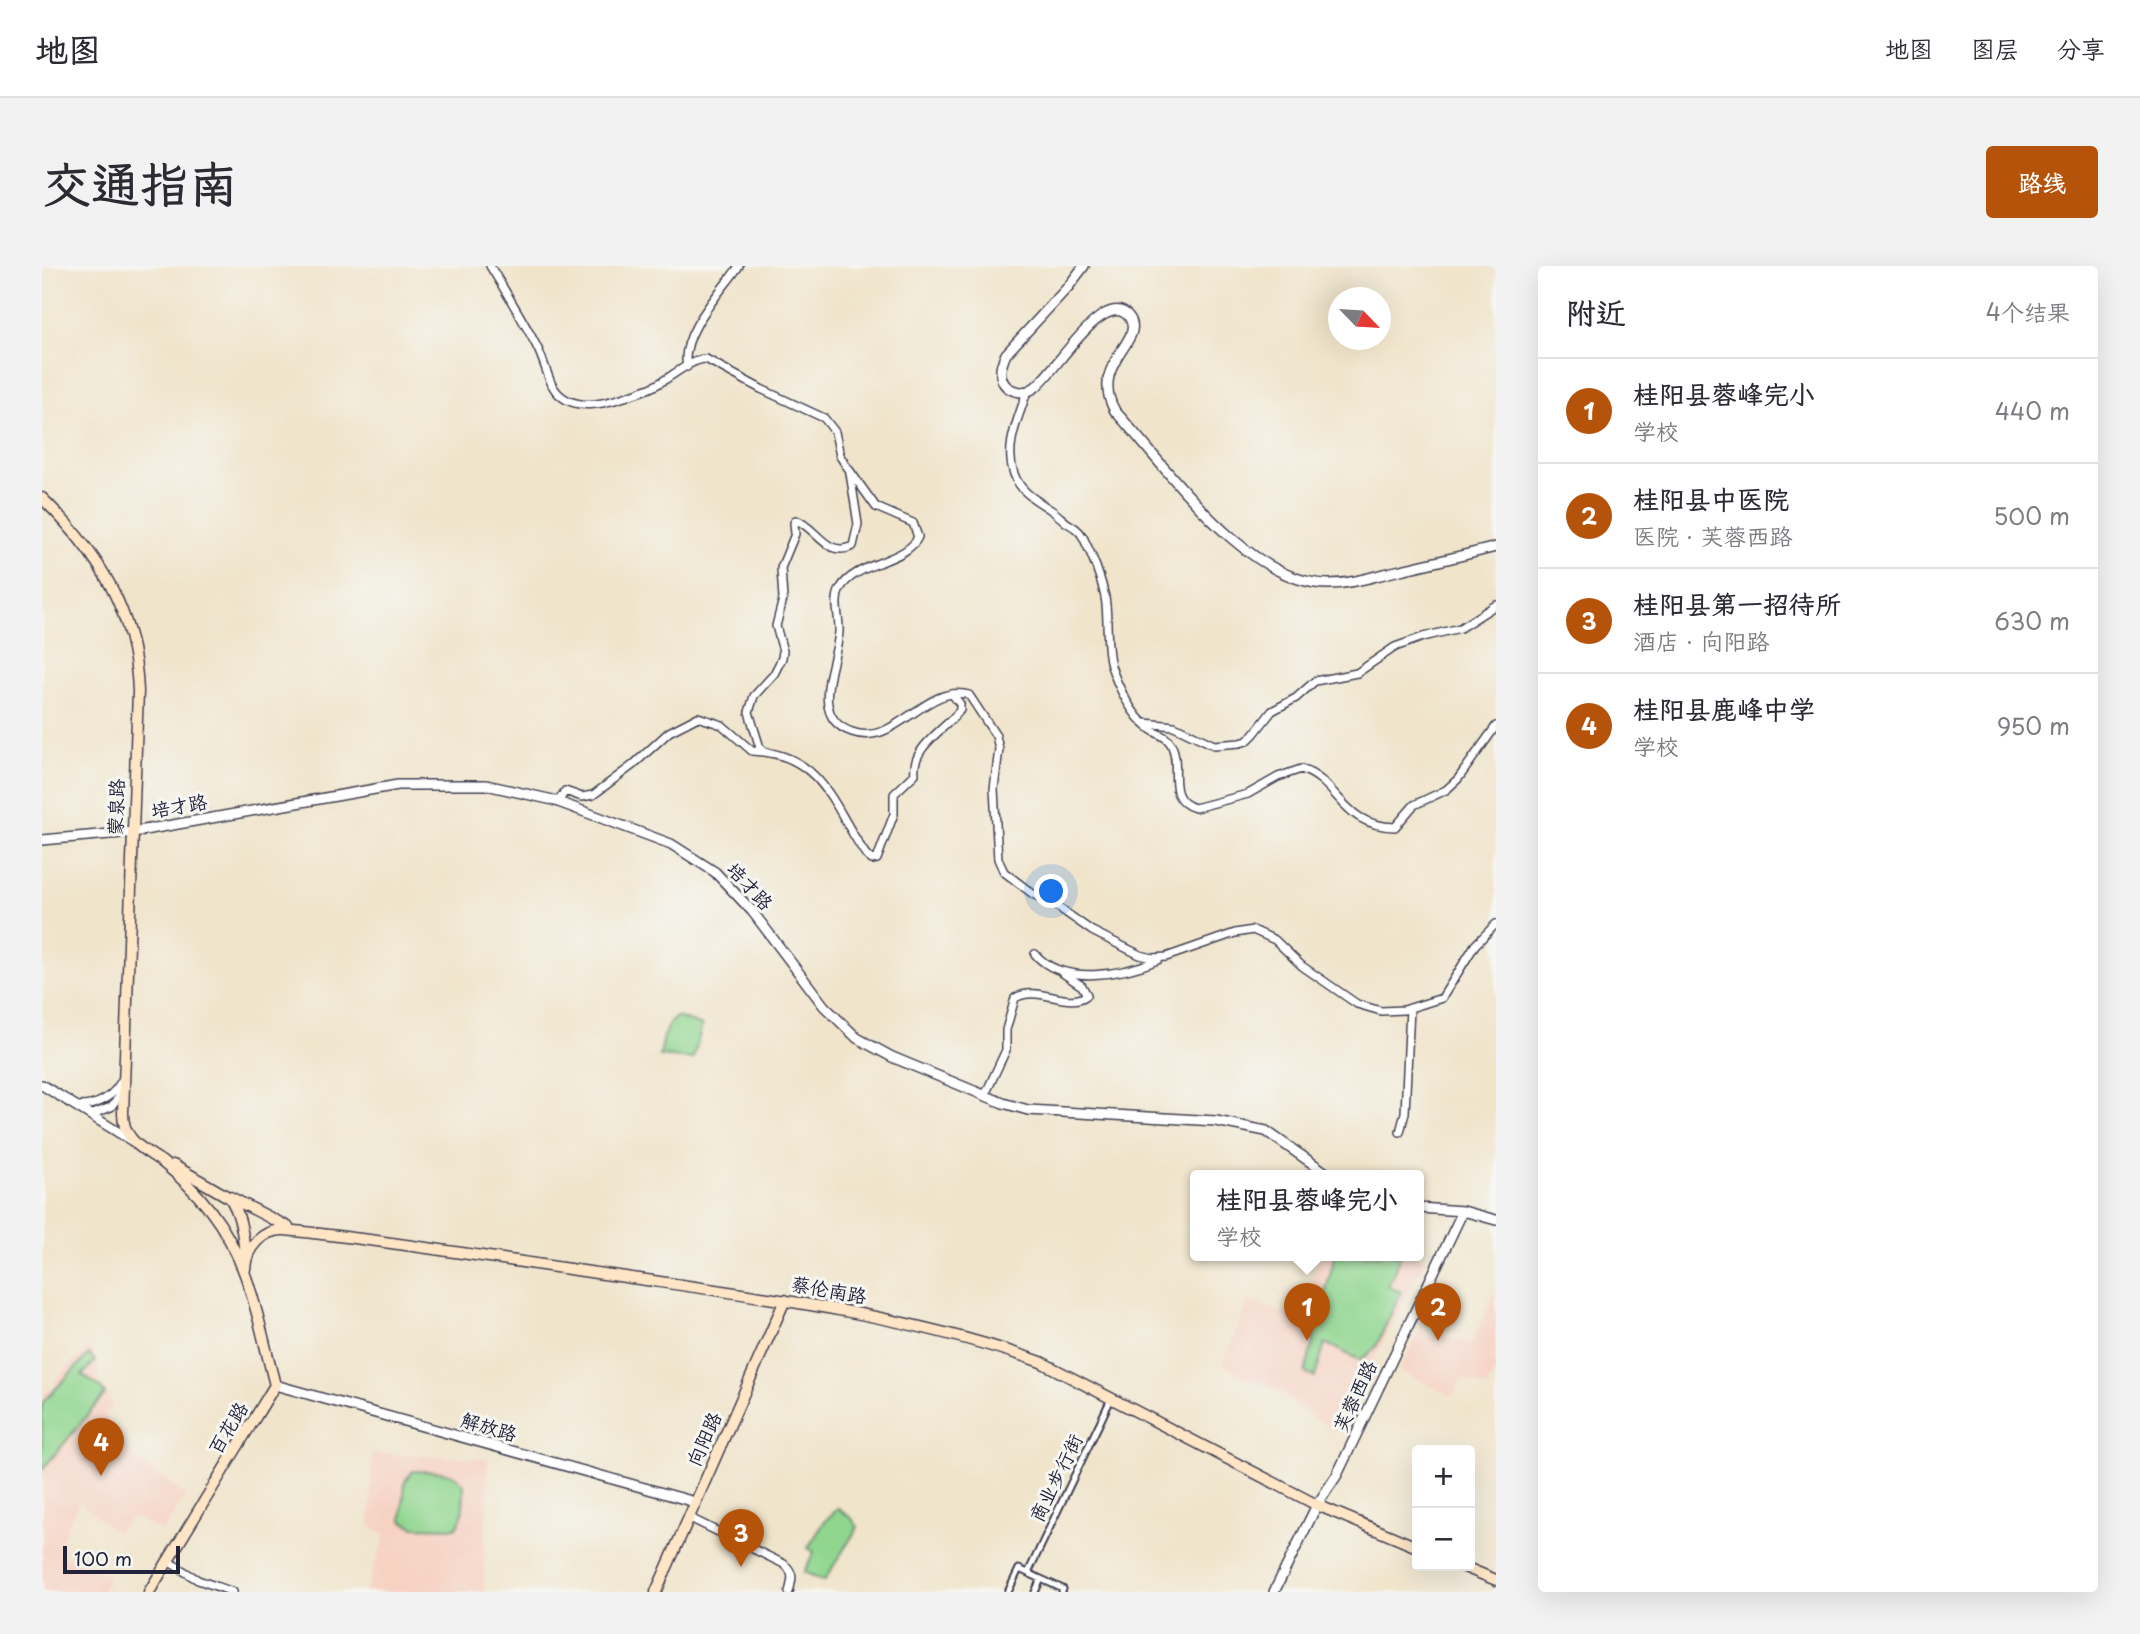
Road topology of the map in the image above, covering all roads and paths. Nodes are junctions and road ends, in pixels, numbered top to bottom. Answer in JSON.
{"nodes":[{"id":1,"x":490,"y":266,"type":"edge"},
{"id":2,"x":739,"y":266,"type":"edge"},
{"id":3,"x":1084,"y":266,"type":"edge"},
{"id":4,"x":687,"y":367,"type":"junction"},
{"id":5,"x":1027,"y":391,"type":"junction"},
{"id":6,"x":850,"y":473,"type":"junction"},
{"id":7,"x":42,"y":498,"type":"edge"},
{"id":8,"x":1496,"y":547,"type":"edge"},
{"id":9,"x":1496,"y":606,"type":"edge"},
{"id":10,"x":952,"y":694,"type":"junction"},
{"id":11,"x":1145,"y":723,"type":"junction"},
{"id":12,"x":1496,"y":726,"type":"edge"},
{"id":13,"x":764,"y":752,"type":"junction"},
{"id":14,"x":558,"y":802,"type":"junction"},
{"id":15,"x":133,"y":832,"type":"junction"},
{"id":16,"x":42,"y":840,"type":"edge"},
{"id":17,"x":1496,"y":924,"type":"edge"},
{"id":18,"x":1035,"y":954,"type":"dead end"},
{"id":19,"x":1165,"y":957,"type":"junction"},
{"id":20,"x":1060,"y":971,"type":"junction"},
{"id":21,"x":1410,"y":1008,"type":"junction"},
{"id":22,"x":124,"y":1076,"type":"junction"},
{"id":23,"x":42,"y":1085,"type":"edge"},
{"id":24,"x":124,"y":1088,"type":"junction"},
{"id":25,"x":985,"y":1095,"type":"junction"},
{"id":26,"x":76,"y":1106,"type":"junction"},
{"id":27,"x":90,"y":1115,"type":"junction"},
{"id":28,"x":1400,"y":1132,"type":"dead end"},
{"id":29,"x":135,"y":1143,"type":"junction"},
{"id":30,"x":1322,"y":1170,"type":"edge"},
{"id":31,"x":226,"y":1195,"type":"junction"},
{"id":32,"x":1424,"y":1208,"type":"edge"},
{"id":33,"x":1463,"y":1212,"type":"junction"},
{"id":34,"x":1496,"y":1220,"type":"edge"},
{"id":35,"x":298,"y":1231,"type":"junction"},
{"id":36,"x":245,"y":1269,"type":"junction"},
{"id":37,"x":785,"y":1300,"type":"junction"},
{"id":38,"x":275,"y":1385,"type":"junction"},
{"id":39,"x":1112,"y":1397,"type":"junction"},
{"id":40,"x":695,"y":1502,"type":"junction"},
{"id":41,"x":1317,"y":1505,"type":"junction"},
{"id":42,"x":688,"y":1517,"type":"junction"},
{"id":43,"x":1412,"y":1545,"type":"edge"},
{"id":44,"x":168,"y":1561,"type":"junction"},
{"id":45,"x":1474,"y":1571,"type":"edge"},
{"id":46,"x":1028,"y":1573,"type":"junction"},
{"id":47,"x":1041,"y":1579,"type":"junction"},
{"id":48,"x":1496,"y":1580,"type":"edge"},
{"id":49,"x":149,"y":1592,"type":"edge"},
{"id":50,"x":233,"y":1592,"type":"edge"},
{"id":51,"x":656,"y":1592,"type":"edge"},
{"id":52,"x":789,"y":1592,"type":"edge"},
{"id":53,"x":1008,"y":1592,"type":"edge"},
{"id":54,"x":1035,"y":1592,"type":"edge"},
{"id":55,"x":1062,"y":1592,"type":"edge"},
{"id":56,"x":1274,"y":1592,"type":"edge"}],
"edges":[{"from":1,"to":4,"type":"street"},
{"from":2,"to":4,"type":"street"},
{"from":3,"to":5,"type":"street"},
{"from":4,"to":6,"type":"street"},
{"from":5,"to":8,"type":"street"},
{"from":5,"to":11,"type":"street"},
{"from":6,"to":10,"type":"street"},
{"from":6,"to":13,"type":"street"},
{"from":7,"to":15,"type":"main road","name":"蒙泉路"},
{"from":9,"to":11,"type":"street"},
{"from":10,"to":13,"type":"street"},
{"from":10,"to":19,"type":"street"},
{"from":11,"to":12,"type":"street"},
{"from":13,"to":14,"type":"street"},
{"from":14,"to":15,"type":"street","name":"培才路"},
{"from":14,"to":25,"type":"street","name":"培才路"},
{"from":15,"to":16,"type":"street","name":"培才路"},
{"from":15,"to":22,"type":"main road","name":"蒙泉路"},
{"from":17,"to":21,"type":"street"},
{"from":18,"to":20,"type":"street"},
{"from":19,"to":20,"type":"street"},
{"from":19,"to":21,"type":"street"},
{"from":20,"to":25,"type":"street"},
{"from":21,"to":28,"type":"street"},
{"from":22,"to":24,"type":"main road","name":"蒙泉路"},
{"from":22,"to":26,"type":"street"},
{"from":23,"to":26,"type":"street"},
{"from":24,"to":27,"type":"street"},
{"from":24,"to":29,"type":"main road","name":"蒙泉路"},
{"from":25,"to":30,"type":"street","name":"培才路"},
{"from":26,"to":27,"type":"street"},
{"from":27,"to":29,"type":"street"},
{"from":29,"to":31,"type":"main road"},
{"from":29,"to":36,"type":"main road"},
{"from":31,"to":35,"type":"main road","name":"蔡伦南路"},
{"from":31,"to":36,"type":"main road"},
{"from":32,"to":33,"type":"street"},
{"from":33,"to":34,"type":"street"},
{"from":33,"to":41,"type":"street","name":"芙蓉西路"},
{"from":35,"to":36,"type":"main road","name":"蔡伦南路"},
{"from":35,"to":37,"type":"main road","name":"蔡伦南路"},
{"from":36,"to":38,"type":"main road"},
{"from":37,"to":39,"type":"main road","name":"蔡伦南路"},
{"from":37,"to":40,"type":"main road","name":"向阳路"},
{"from":38,"to":40,"type":"street","name":"解放路"},
{"from":38,"to":44,"type":"main road","name":"百花路"},
{"from":39,"to":41,"type":"main road","name":"蔡伦南路"},
{"from":39,"to":46,"type":"street","name":"商业步行街"},
{"from":40,"to":42,"type":"main road","name":"向阳路"},
{"from":41,"to":43,"type":"main road","name":"蔡伦南路"},
{"from":41,"to":56,"type":"street","name":"芙蓉西路"},
{"from":42,"to":51,"type":"main road","name":"向阳路"},
{"from":42,"to":52,"type":"street"},
{"from":44,"to":49,"type":"main road","name":"百花路"},
{"from":44,"to":50,"type":"street"},
{"from":45,"to":48,"type":"main road"},
{"from":46,"to":47,"type":"street"},
{"from":46,"to":53,"type":"street","name":"商业步行街"},
{"from":47,"to":54,"type":"street"},
{"from":47,"to":55,"type":"street"}]}
